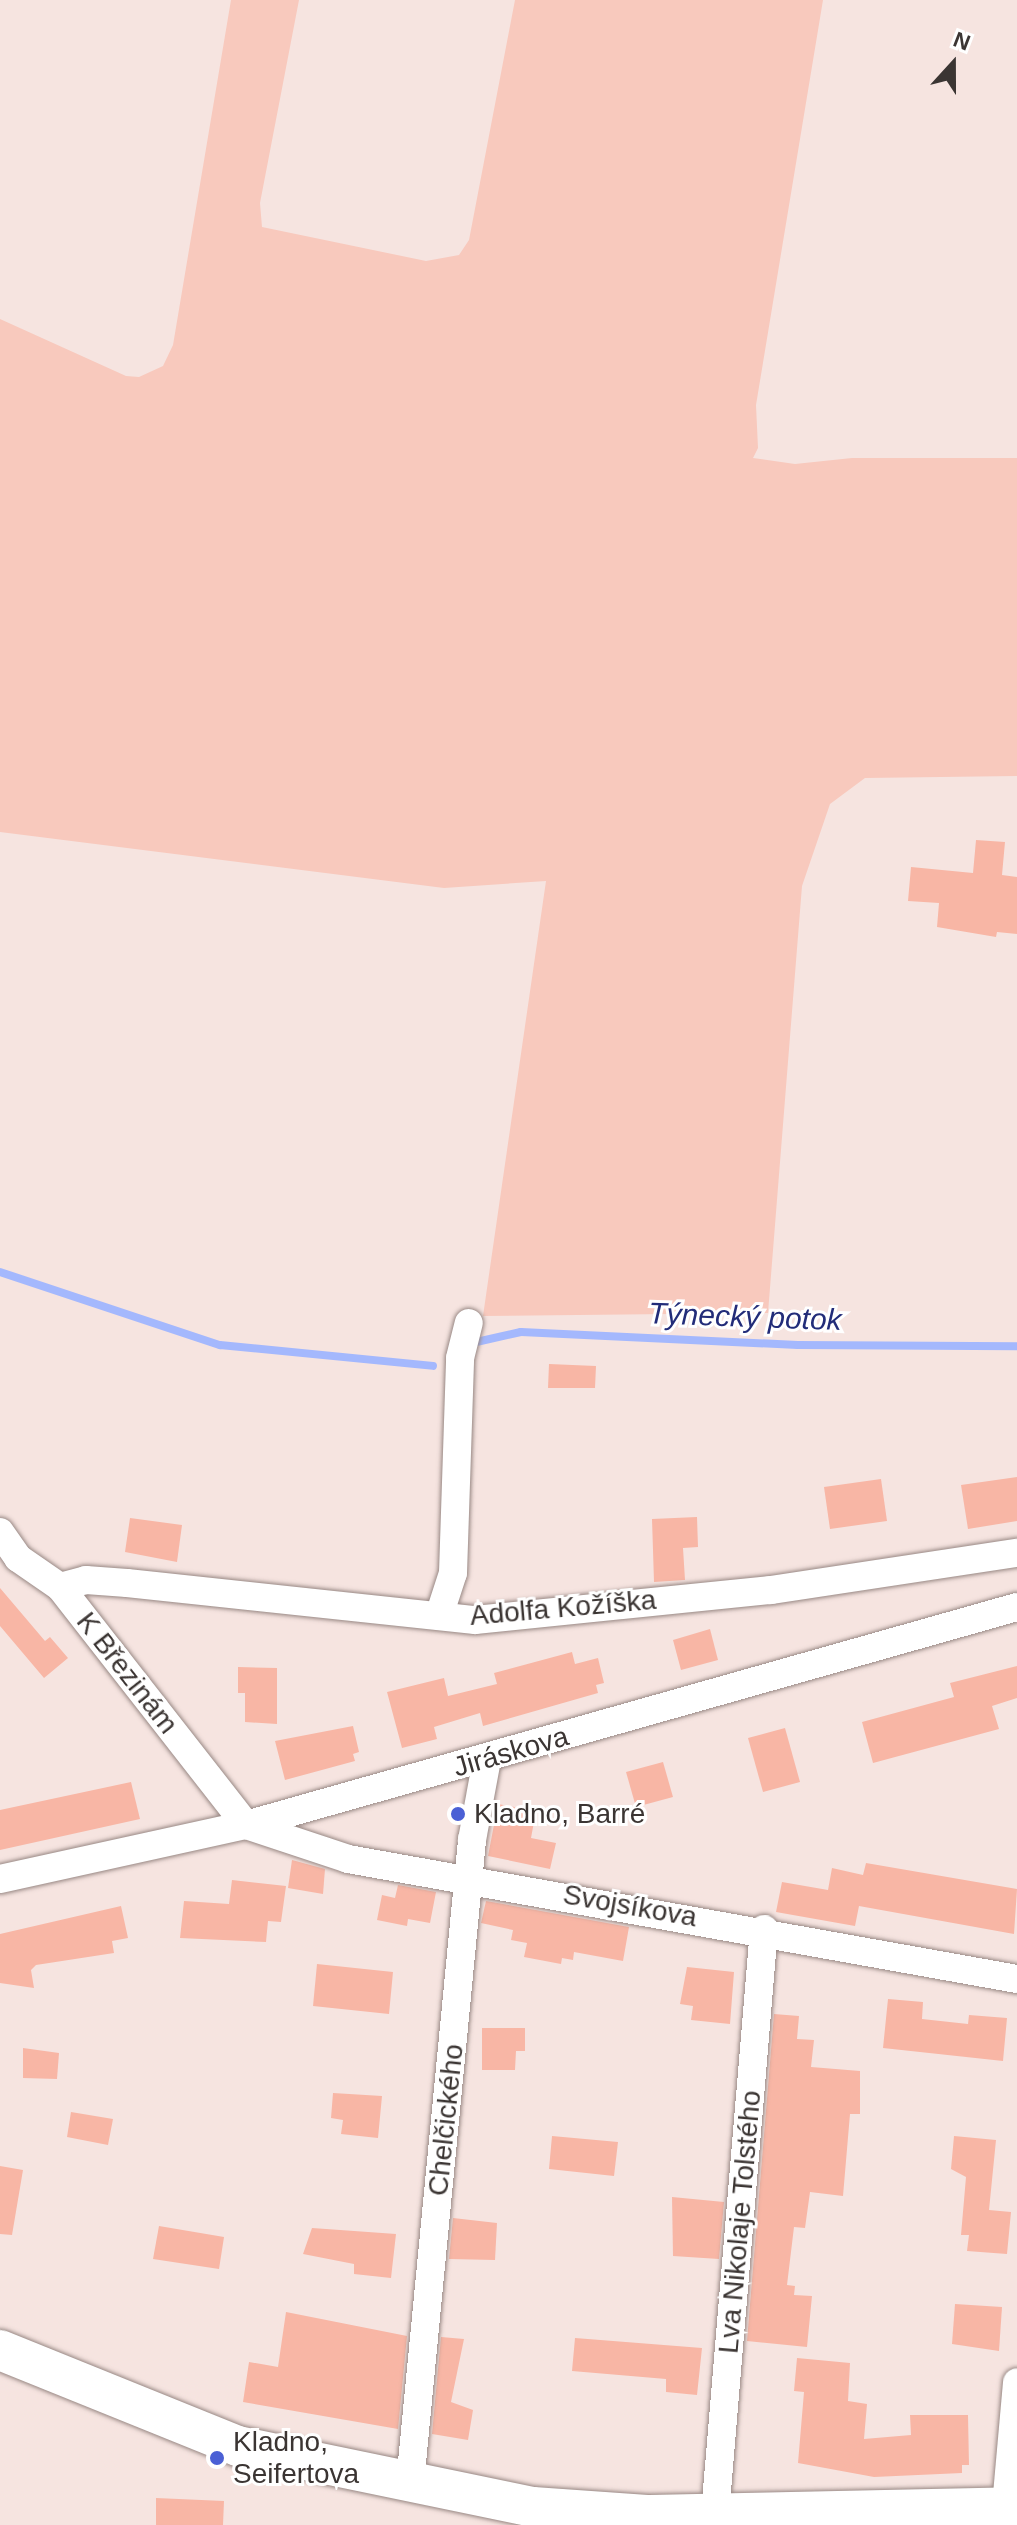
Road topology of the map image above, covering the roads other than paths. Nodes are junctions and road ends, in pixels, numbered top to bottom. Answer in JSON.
{"nodes":[{"id":1,"x":469,"y":1323,"type":"dead end"},
{"id":2,"x":0,"y":1532,"type":"edge"},
{"id":3,"x":1017,"y":1553,"type":"edge"},
{"id":4,"x":60,"y":1587,"type":"junction"},
{"id":5,"x":1017,"y":1607,"type":"edge"},
{"id":6,"x":439,"y":1616,"type":"junction"},
{"id":7,"x":487,"y":1759,"type":"junction"},
{"id":8,"x":246,"y":1825,"type":"junction"},
{"id":9,"x":0,"y":1879,"type":"edge"},
{"id":10,"x":471,"y":1879,"type":"junction"},
{"id":11,"x":764,"y":1929,"type":"junction"},
{"id":12,"x":1017,"y":1979,"type":"edge"},
{"id":13,"x":0,"y":2350,"type":"edge"},
{"id":14,"x":1017,"y":2382,"type":"edge"},
{"id":15,"x":410,"y":2483,"type":"junction"},
{"id":16,"x":1011,"y":2506,"type":"edge"},
{"id":17,"x":715,"y":2514,"type":"junction"}],
"edges":[{"from":1,"to":6,"type":"street"},
{"from":2,"to":4,"type":"street","name":"K Březinám"},
{"from":3,"to":6,"type":"street","name":"Adolfa Kožíška"},
{"from":4,"to":6,"type":"street","name":"Adolfa Kožíška"},
{"from":4,"to":8,"type":"street","name":"K Březinám"},
{"from":5,"to":7,"type":"street","name":"Jiráskova"},
{"from":7,"to":8,"type":"street","name":"Jiráskova"},
{"from":7,"to":10,"type":"street","name":"Chelčického"},
{"from":8,"to":9,"type":"street","name":"Jiráskova"},
{"from":8,"to":10,"type":"street","name":"Svojsíkova"},
{"from":10,"to":11,"type":"street","name":"Svojsíkova"},
{"from":10,"to":15,"type":"street","name":"Chelčického"},
{"from":11,"to":12,"type":"street","name":"Svojsíkova"},
{"from":11,"to":17,"type":"street","name":"Lva Nikolaje Tolstého"},
{"from":13,"to":15,"type":"street"},
{"from":14,"to":16,"type":"street"},
{"from":15,"to":17,"type":"street"},
{"from":16,"to":17,"type":"street"}]}
